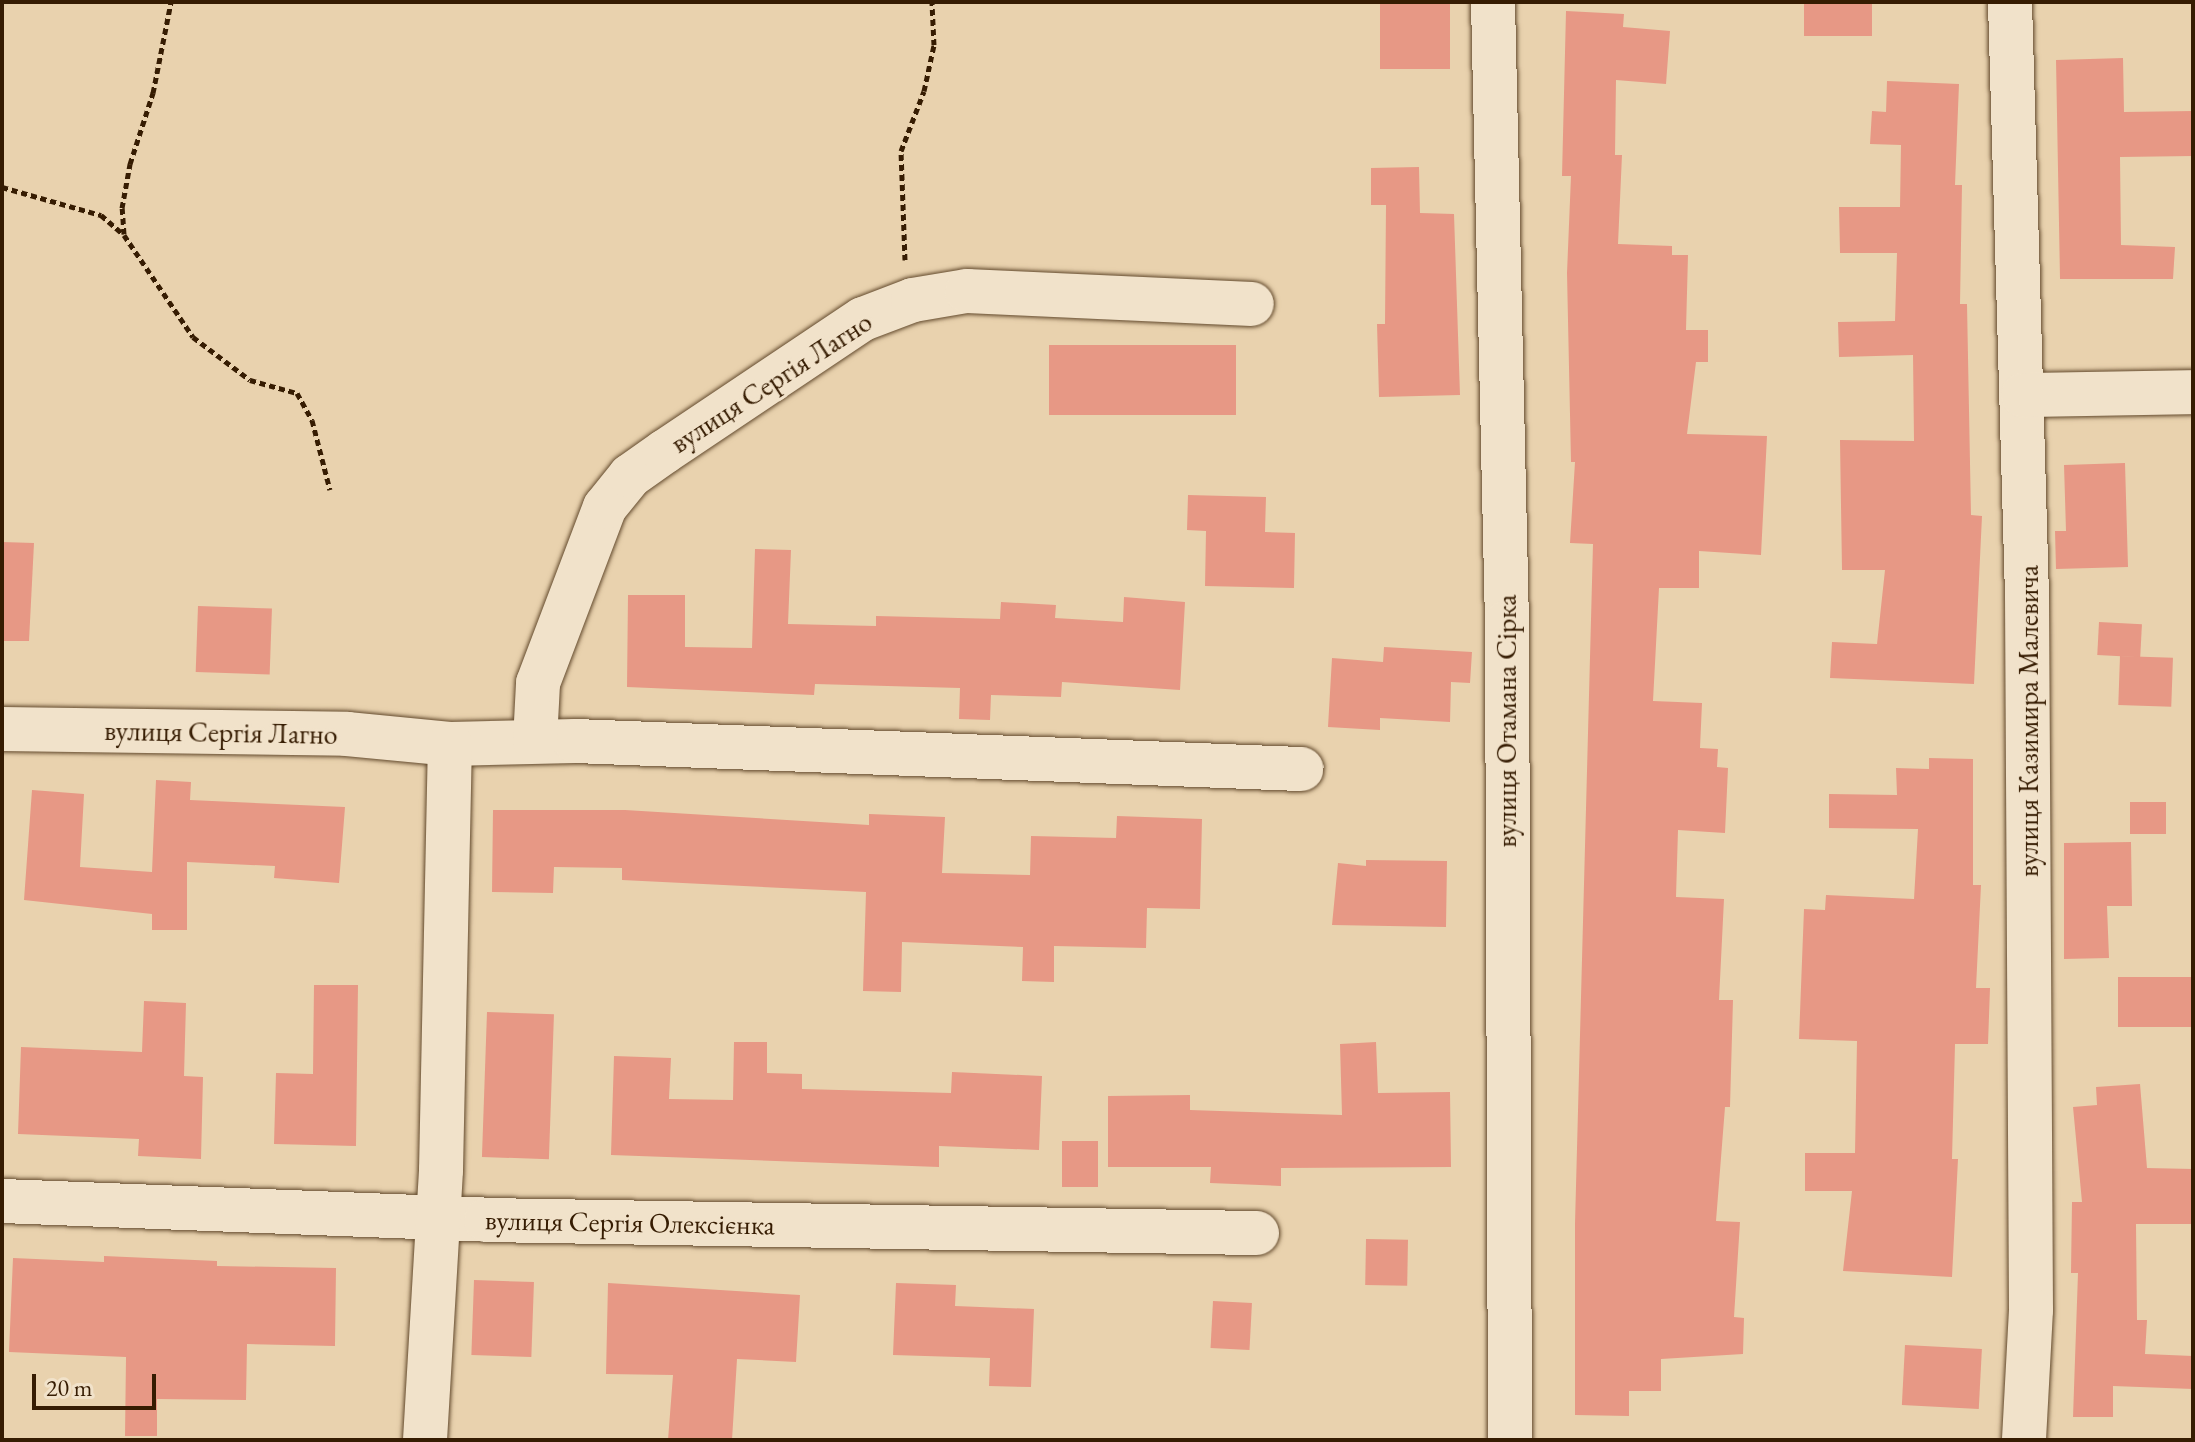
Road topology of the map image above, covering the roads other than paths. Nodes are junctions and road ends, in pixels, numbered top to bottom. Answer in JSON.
{"nodes":[{"id":1,"x":1493,"y":2,"type":"edge"},
{"id":2,"x":2010,"y":2,"type":"edge"},
{"id":3,"x":1252,"y":304,"type":"dead end"},
{"id":4,"x":2193,"y":392,"type":"edge"},
{"id":5,"x":2023,"y":395,"type":"junction"},
{"id":6,"x":2,"y":729,"type":"edge"},
{"id":7,"x":535,"y":741,"type":"junction"},
{"id":8,"x":450,"y":744,"type":"junction"},
{"id":9,"x":1301,"y":769,"type":"dead end"},
{"id":10,"x":2,"y":1201,"type":"edge"},
{"id":11,"x":436,"y":1218,"type":"junction"},
{"id":12,"x":1257,"y":1233,"type":"dead end"},
{"id":13,"x":425,"y":1440,"type":"edge"},
{"id":14,"x":1510,"y":1440,"type":"edge"},
{"id":15,"x":2024,"y":1440,"type":"edge"}],
"edges":[{"from":1,"to":14,"type":"street","name":"вулиця Отамана Сірка"},
{"from":2,"to":5,"type":"street","name":"вулиця Казимира Малевича"},
{"from":3,"to":7,"type":"street","name":"вулиця Сергія Лагно"},
{"from":4,"to":5,"type":"street"},
{"from":5,"to":15,"type":"street","name":"вулиця Казимира Малевича"},
{"from":6,"to":8,"type":"street","name":"вулиця Сергія Лагно"},
{"from":7,"to":8,"type":"street","name":"вулиця Сергія Лагно"},
{"from":7,"to":9,"type":"street","name":"вулиця Сергія Лагно"},
{"from":8,"to":11,"type":"street"},
{"from":10,"to":11,"type":"street","name":"вулиця Сергія Олексієнка"},
{"from":11,"to":12,"type":"street","name":"вулиця Сергія Олексієнка"},
{"from":11,"to":13,"type":"street"}]}
